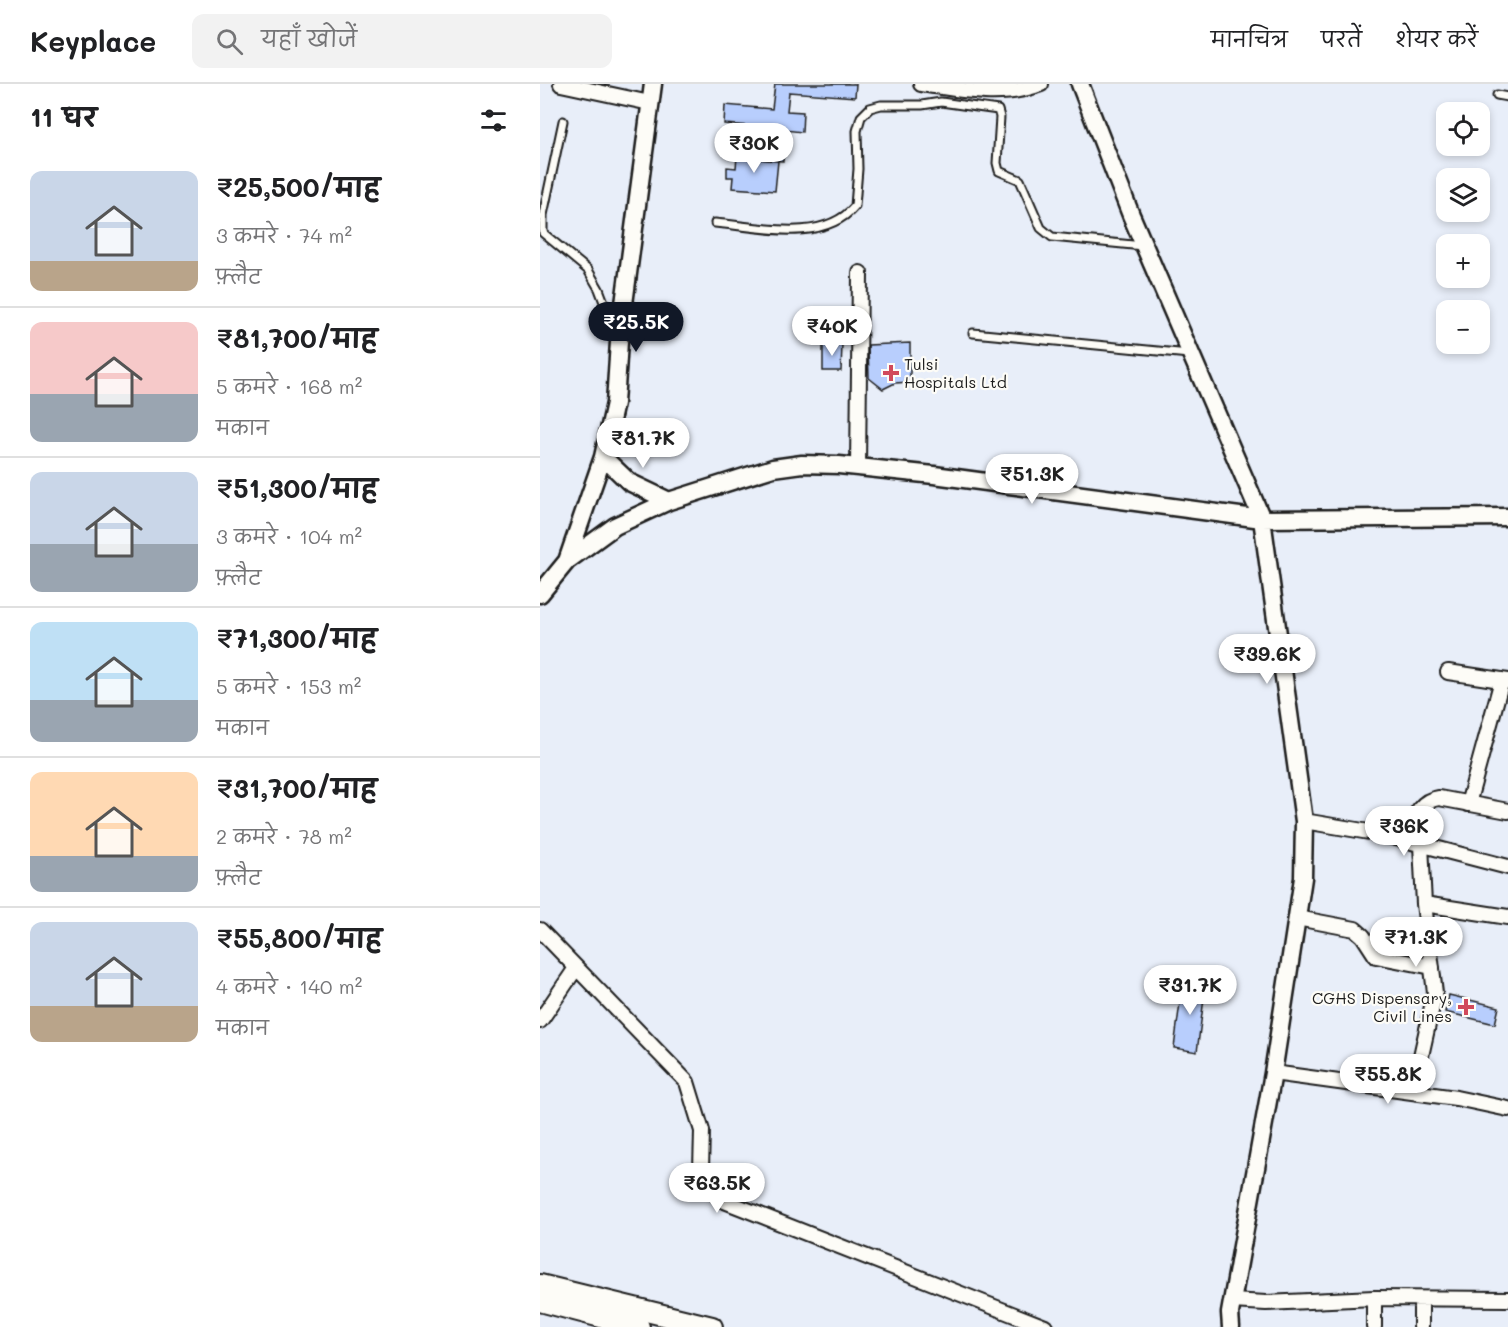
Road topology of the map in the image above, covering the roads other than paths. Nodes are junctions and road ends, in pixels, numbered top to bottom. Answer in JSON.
{"nodes":[{"id":1,"x":561,"y":84,"type":"edge"},
{"id":2,"x":653,"y":84,"type":"edge"},
{"id":3,"x":921,"y":84,"type":"edge"},
{"id":4,"x":1041,"y":84,"type":"edge"},
{"id":5,"x":1080,"y":84,"type":"edge"},
{"id":6,"x":1497,"y":95,"type":"dead end"},
{"id":7,"x":1508,"y":97,"type":"edge"},
{"id":8,"x":650,"y":103,"type":"junction"},
{"id":9,"x":563,"y":122,"type":"dead end"},
{"id":10,"x":715,"y":223,"type":"dead end"},
{"id":11,"x":1144,"y":246,"type":"junction"},
{"id":12,"x":860,"y":273,"type":"dead end"},
{"id":13,"x":973,"y":333,"type":"dead end"},
{"id":14,"x":619,"y":342,"type":"junction"},
{"id":15,"x":1191,"y":354,"type":"junction"},
{"id":16,"x":603,"y":457,"type":"junction"},
{"id":17,"x":858,"y":467,"type":"junction"},
{"id":18,"x":669,"y":501,"type":"junction"},
{"id":19,"x":1508,"y":517,"type":"edge"},
{"id":20,"x":1262,"y":519,"type":"junction"},
{"id":21,"x":567,"y":561,"type":"junction"},
{"id":22,"x":541,"y":590,"type":"edge"},
{"id":23,"x":1448,"y":672,"type":"dead end"},
{"id":24,"x":1505,"y":680,"type":"edge"},
{"id":25,"x":1468,"y":804,"type":"junction"},
{"id":26,"x":1508,"y":811,"type":"edge"},
{"id":27,"x":1304,"y":821,"type":"junction"},
{"id":28,"x":1405,"y":841,"type":"junction"},
{"id":29,"x":1421,"y":845,"type":"junction"},
{"id":30,"x":1508,"y":867,"type":"edge"},
{"id":31,"x":1424,"y":904,"type":"junction"},
{"id":32,"x":1508,"y":917,"type":"edge"},
{"id":33,"x":1297,"y":918,"type":"junction"},
{"id":34,"x":540,"y":930,"type":"edge"},
{"id":35,"x":1432,"y":967,"type":"junction"},
{"id":36,"x":576,"y":968,"type":"junction"},
{"id":37,"x":540,"y":1022,"type":"edge"},
{"id":38,"x":1273,"y":1073,"type":"junction"},
{"id":39,"x":1413,"y":1092,"type":"junction"},
{"id":40,"x":1508,"y":1109,"type":"edge"},
{"id":41,"x":540,"y":1284,"type":"edge"},
{"id":42,"x":1374,"y":1298,"type":"junction"},
{"id":43,"x":1421,"y":1299,"type":"junction"},
{"id":44,"x":1508,"y":1299,"type":"edge"},
{"id":45,"x":540,"y":1301,"type":"edge"},
{"id":46,"x":1231,"y":1313,"type":"edge"},
{"id":47,"x":664,"y":1321,"type":"edge"},
{"id":48,"x":639,"y":1327,"type":"edge"},
{"id":49,"x":712,"y":1327,"type":"edge"},
{"id":50,"x":1045,"y":1327,"type":"edge"},
{"id":51,"x":1220,"y":1327,"type":"edge"},
{"id":52,"x":1374,"y":1327,"type":"edge"},
{"id":53,"x":1421,"y":1327,"type":"edge"}],
"edges":[{"from":1,"to":8,"type":"street"},
{"from":2,"to":8,"type":"street"},
{"from":3,"to":4,"type":"street"},
{"from":5,"to":11,"type":"street"},
{"from":6,"to":7,"type":"lane"},
{"from":8,"to":14,"type":"street"},
{"from":9,"to":14,"type":"lane"},
{"from":10,"to":11,"type":"lane"},
{"from":11,"to":15,"type":"street"},
{"from":12,"to":17,"type":"street"},
{"from":13,"to":15,"type":"lane"},
{"from":14,"to":16,"type":"street"},
{"from":15,"to":20,"type":"street"},
{"from":16,"to":18,"type":"street"},
{"from":16,"to":21,"type":"street"},
{"from":17,"to":18,"type":"street"},
{"from":17,"to":20,"type":"street"},
{"from":18,"to":21,"type":"street"},
{"from":19,"to":20,"type":"street"},
{"from":20,"to":27,"type":"street"},
{"from":21,"to":22,"type":"street"},
{"from":23,"to":24,"type":"street"},
{"from":24,"to":25,"type":"street"},
{"from":25,"to":26,"type":"street"},
{"from":25,"to":28,"type":"street"},
{"from":27,"to":28,"type":"street"},
{"from":27,"to":33,"type":"street"},
{"from":28,"to":29,"type":"street"},
{"from":29,"to":30,"type":"street"},
{"from":29,"to":31,"type":"street"},
{"from":31,"to":32,"type":"street"},
{"from":31,"to":35,"type":"street"},
{"from":33,"to":35,"type":"street"},
{"from":33,"to":38,"type":"street"},
{"from":34,"to":36,"type":"street"},
{"from":35,"to":39,"type":"street"},
{"from":36,"to":37,"type":"street"},
{"from":36,"to":50,"type":"street"},
{"from":38,"to":39,"type":"street"},
{"from":38,"to":46,"type":"street"},
{"from":39,"to":40,"type":"street"},
{"from":41,"to":47,"type":"main road"},
{"from":42,"to":43,"type":"street"},
{"from":42,"to":46,"type":"street"},
{"from":42,"to":52,"type":"street"},
{"from":43,"to":44,"type":"street"},
{"from":43,"to":53,"type":"street"},
{"from":45,"to":48,"type":"main road"},
{"from":46,"to":51,"type":"street"},
{"from":47,"to":49,"type":"main road"}]}
